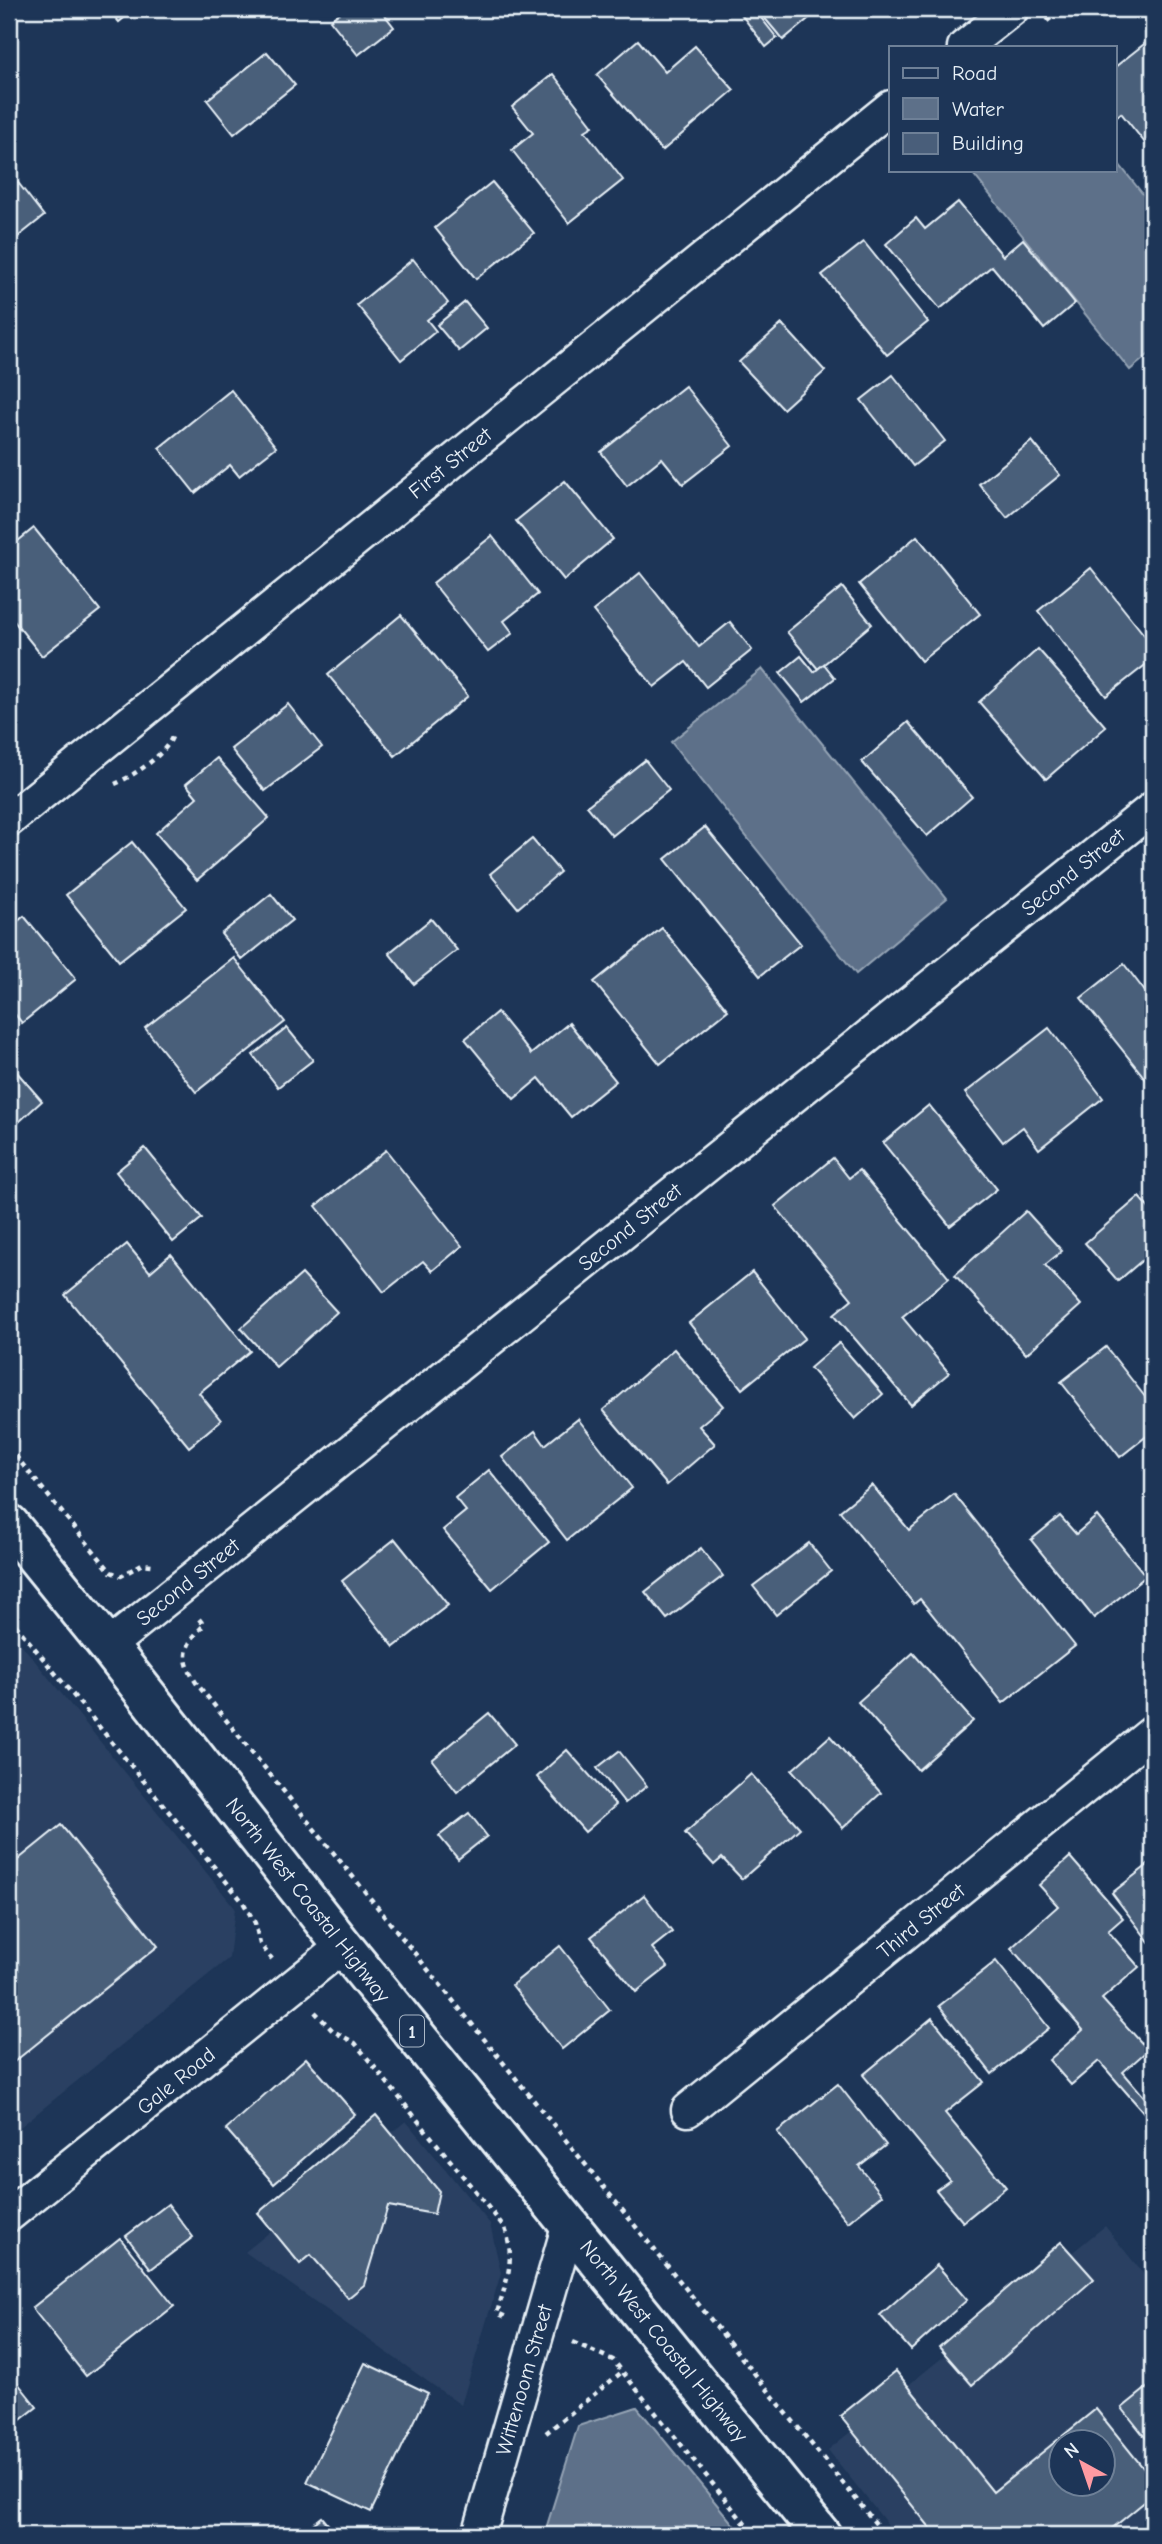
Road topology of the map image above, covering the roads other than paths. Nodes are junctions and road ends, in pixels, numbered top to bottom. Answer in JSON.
{"nodes":[{"id":1,"x":1012,"y":9,"type":"edge"},
{"id":2,"x":965,"y":46,"type":"edge"},
{"id":3,"x":889,"y":109,"type":"edge"},
{"id":4,"x":1153,"y":808,"type":"edge"},
{"id":5,"x":9,"y":820,"type":"edge"},
{"id":6,"x":9,"y":1524,"type":"edge"},
{"id":7,"x":108,"y":1646,"type":"junction"},
{"id":8,"x":1153,"y":1732,"type":"edge"},
{"id":9,"x":343,"y":1946,"type":"junction"},
{"id":10,"x":688,"y":2110,"type":"dead end"},
{"id":11,"x":9,"y":2215,"type":"edge"},
{"id":12,"x":569,"y":2224,"type":"junction"},
{"id":13,"x":479,"y":2535,"type":"edge"},
{"id":14,"x":821,"y":2535,"type":"edge"}],
"edges":[{"from":1,"to":2,"type":"street"},
{"from":3,"to":5,"type":"street","name":"First Street"},
{"from":4,"to":7,"type":"street","name":"Second Street"},
{"from":6,"to":7,"type":"highway","name":"North West Coastal Highway","number":"1"},
{"from":7,"to":9,"type":"highway","name":"North West Coastal Highway","number":"1"},
{"from":8,"to":10,"type":"street","name":"Third Street"},
{"from":9,"to":11,"type":"street","name":"Gale Road"},
{"from":9,"to":12,"type":"highway","name":"North West Coastal Highway","number":"1"},
{"from":12,"to":13,"type":"street","name":"Wittenoom Street"},
{"from":12,"to":14,"type":"highway","name":"North West Coastal Highway","number":"1"}]}
